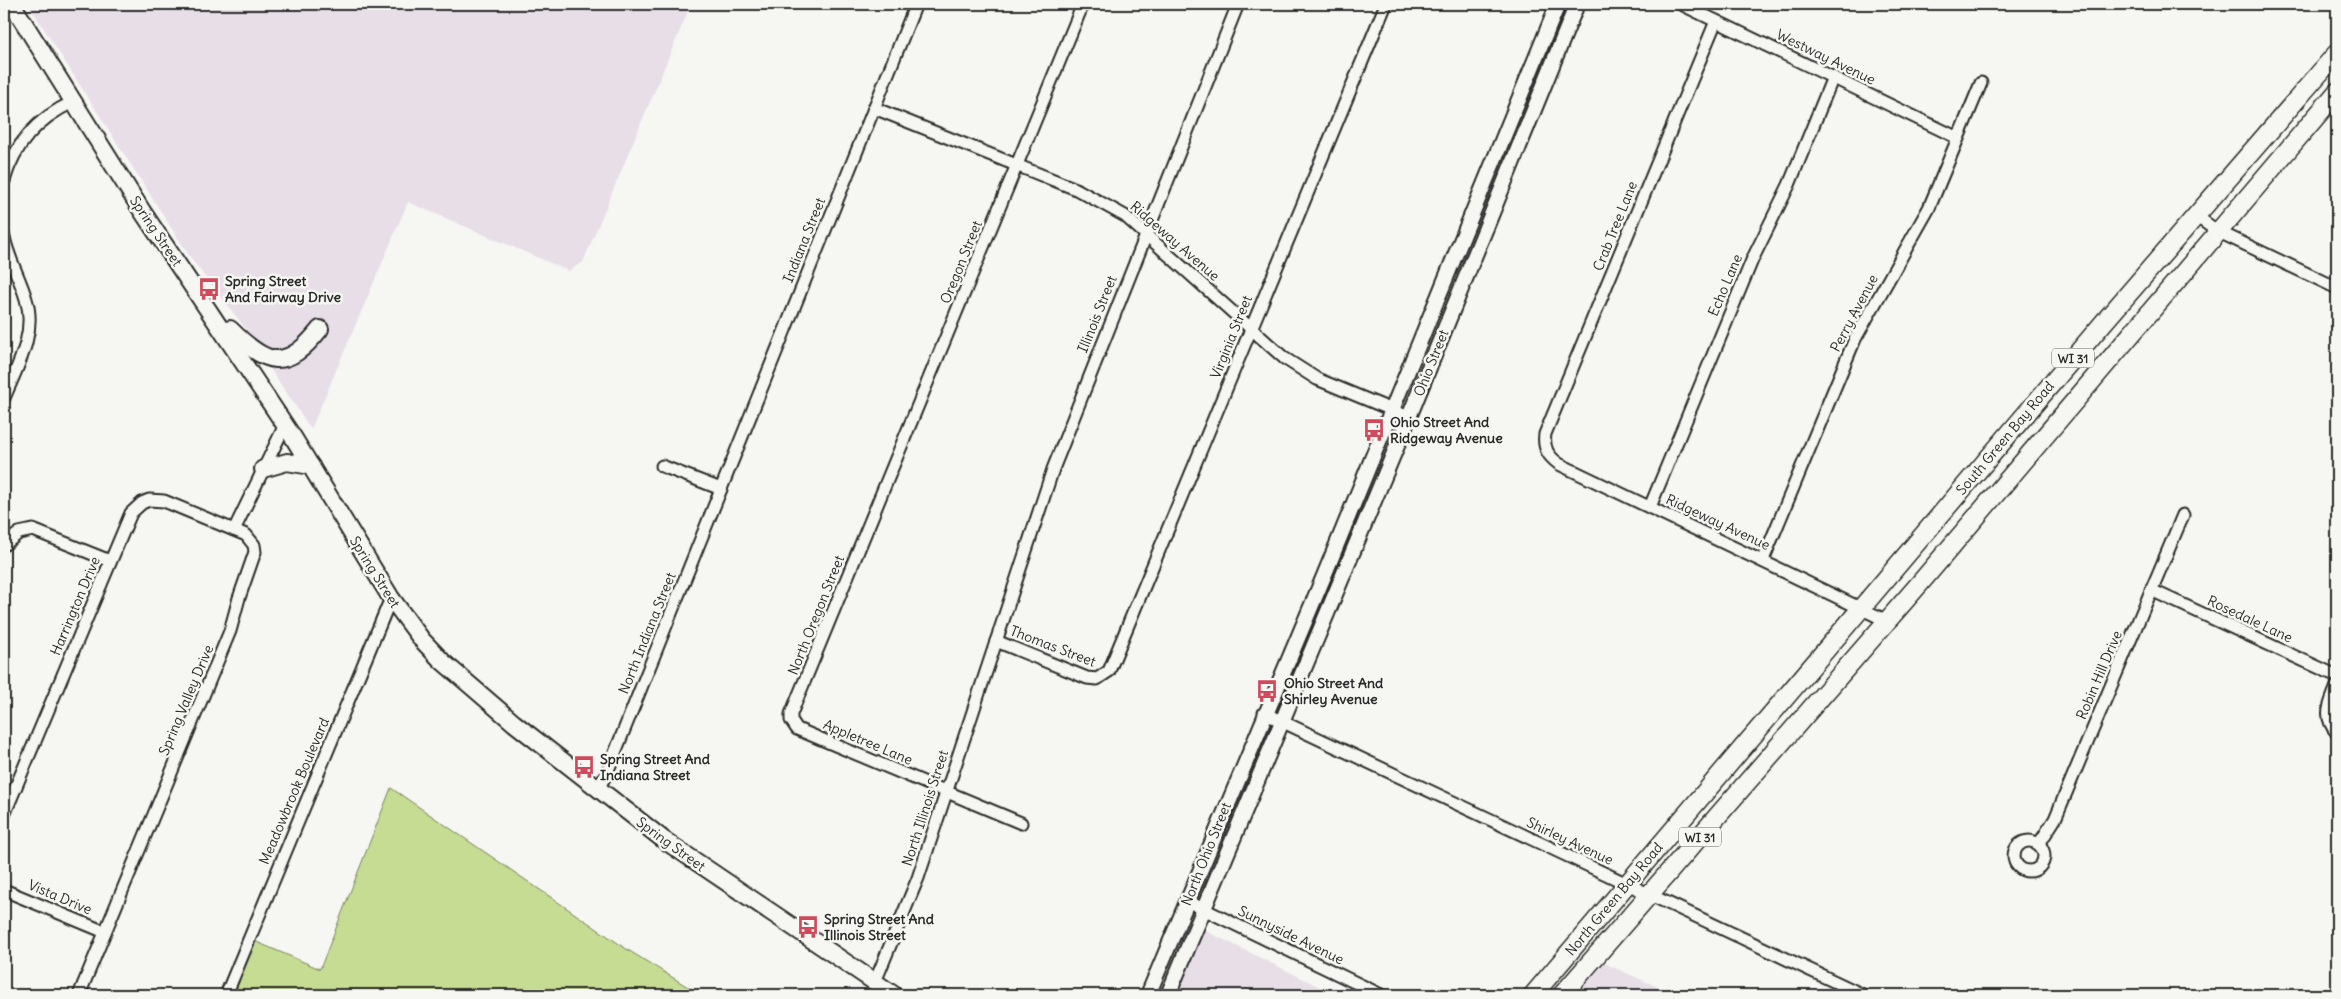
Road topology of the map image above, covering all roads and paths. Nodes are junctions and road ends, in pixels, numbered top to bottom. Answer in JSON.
{"nodes":[{"id":1,"x":12,"y":4,"type":"edge"},
{"id":2,"x":916,"y":4,"type":"edge"},
{"id":3,"x":1083,"y":4,"type":"edge"},
{"id":4,"x":1238,"y":4,"type":"edge"},
{"id":5,"x":1386,"y":4,"type":"edge"},
{"id":6,"x":1558,"y":4,"type":"edge"},
{"id":7,"x":1577,"y":4,"type":"edge"},
{"id":8,"x":1681,"y":4,"type":"edge"},
{"id":9,"x":1716,"y":21,"type":"junction"},
{"id":10,"x":2337,"y":53,"type":"edge"},
{"id":11,"x":1833,"y":77,"type":"junction"},
{"id":12,"x":1981,"y":83,"type":"dead end"},
{"id":13,"x":2337,"y":92,"type":"edge"},
{"id":14,"x":73,"y":102,"type":"junction"},
{"id":15,"x":874,"y":108,"type":"junction"},
{"id":16,"x":1510,"y":122,"type":"junction"},
{"id":17,"x":1526,"y":129,"type":"junction"},
{"id":18,"x":1958,"y":138,"type":"junction"},
{"id":19,"x":1017,"y":166,"type":"junction"},
{"id":20,"x":4,"y":181,"type":"edge"},
{"id":21,"x":2196,"y":216,"type":"junction"},
{"id":22,"x":2217,"y":231,"type":"junction"},
{"id":23,"x":1145,"y":233,"type":"junction"},
{"id":24,"x":4,"y":237,"type":"edge"},
{"id":25,"x":1454,"y":257,"type":"junction"},
{"id":26,"x":1471,"y":265,"type":"junction"},
{"id":27,"x":2337,"y":288,"type":"edge"},
{"id":28,"x":210,"y":310,"type":"junction"},
{"id":29,"x":320,"y":329,"type":"dead end"},
{"id":30,"x":1251,"y":329,"type":"junction"},
{"id":31,"x":5,"y":392,"type":"edge"},
{"id":32,"x":1391,"y":410,"type":"junction"},
{"id":33,"x":1409,"y":417,"type":"junction"},
{"id":34,"x":285,"y":425,"type":"junction"},
{"id":35,"x":1545,"y":444,"type":"joint"},
{"id":36,"x":311,"y":466,"type":"junction"},
{"id":37,"x":662,"y":466,"type":"dead end"},
{"id":38,"x":264,"y":469,"type":"junction"},
{"id":39,"x":721,"y":489,"type":"junction"},
{"id":40,"x":1352,"y":505,"type":"junction"},
{"id":41,"x":1650,"y":507,"type":"junction"},
{"id":42,"x":1369,"y":512,"type":"junction"},
{"id":43,"x":2183,"y":515,"type":"dead end"},
{"id":44,"x":234,"y":530,"type":"junction"},
{"id":45,"x":866,"y":532,"type":"joint"},
{"id":46,"x":4,"y":545,"type":"edge"},
{"id":47,"x":1763,"y":560,"type":"junction"},
{"id":48,"x":110,"y":561,"type":"junction"},
{"id":49,"x":2151,"y":590,"type":"junction"},
{"id":50,"x":391,"y":598,"type":"junction"},
{"id":51,"x":1313,"y":602,"type":"junction"},
{"id":52,"x":1861,"y":608,"type":"junction"},
{"id":53,"x":1328,"y":609,"type":"junction"},
{"id":54,"x":1885,"y":620,"type":"junction"},
{"id":55,"x":996,"y":641,"type":"junction"},
{"id":56,"x":1812,"y":666,"type":"joint"},
{"id":57,"x":2337,"y":676,"type":"edge"},
{"id":58,"x":1838,"y":677,"type":"joint"},
{"id":59,"x":1099,"y":678,"type":"joint"},
{"id":60,"x":2337,"y":686,"type":"edge"},
{"id":61,"x":793,"y":710,"type":"joint"},
{"id":62,"x":1264,"y":713,"type":"junction"},
{"id":63,"x":1281,"y":720,"type":"junction"},
{"id":64,"x":2337,"y":733,"type":"edge"},
{"id":65,"x":598,"y":788,"type":"junction"},
{"id":66,"x":947,"y":791,"type":"junction"},
{"id":67,"x":4,"y":815,"type":"edge"},
{"id":68,"x":1021,"y":823,"type":"dead end"},
{"id":69,"x":2039,"y":844,"type":"dead end"},
{"id":70,"x":1626,"y":884,"type":"junction"},
{"id":71,"x":4,"y":890,"type":"edge"},
{"id":72,"x":1650,"y":895,"type":"junction"},
{"id":73,"x":1187,"y":902,"type":"junction"},
{"id":74,"x":1204,"y":909,"type":"junction"},
{"id":75,"x":105,"y":932,"type":"junction"},
{"id":76,"x":875,"y":982,"type":"junction"},
{"id":77,"x":1543,"y":988,"type":"edge"},
{"id":78,"x":79,"y":995,"type":"edge"},
{"id":79,"x":226,"y":995,"type":"edge"},
{"id":80,"x":894,"y":995,"type":"edge"},
{"id":81,"x":1148,"y":995,"type":"edge"},
{"id":82,"x":1168,"y":995,"type":"edge"},
{"id":83,"x":1381,"y":995,"type":"edge"},
{"id":84,"x":1533,"y":995,"type":"edge"},
{"id":85,"x":1562,"y":995,"type":"edge"},
{"id":86,"x":1863,"y":995,"type":"edge"}],
"edges":[{"from":1,"to":14,"type":"main road","name":"Spring Street"},
{"from":2,"to":15,"type":"street","name":"Indiana Street"},
{"from":3,"to":19,"type":"street","name":"Oregon Street"},
{"from":4,"to":23,"type":"street","name":"Illinois Street"},
{"from":5,"to":30,"type":"street","name":"Virginia Street"},
{"from":6,"to":16,"type":"street","name":"Ohio Street"},
{"from":7,"to":17,"type":"street","name":"Ohio Street"},
{"from":8,"to":9,"type":"street","name":"Westway Avenue"},
{"from":9,"to":11,"type":"street","name":"Westway Avenue"},
{"from":9,"to":35,"type":"street","name":"Crab Tree Lane"},
{"from":10,"to":21,"type":"main road","name":"South Green Bay Road","number":"WI 31"},
{"from":11,"to":18,"type":"street","name":"Westway Avenue"},
{"from":11,"to":41,"type":"street","name":"Echo Lane"},
{"from":12,"to":18,"type":"street","name":"Perry Avenue"},
{"from":13,"to":22,"type":"main road","name":"South Green Bay Road","number":"WI 31"},
{"from":14,"to":20,"type":"street"},
{"from":14,"to":28,"type":"main road","name":"Spring Street"},
{"from":15,"to":19,"type":"street","name":"Ridgeway Avenue"},
{"from":15,"to":39,"type":"street","name":"Indiana Street"},
{"from":16,"to":17,"type":"street"},
{"from":16,"to":25,"type":"street","name":"Ohio Street"},
{"from":17,"to":26,"type":"street","name":"Ohio Street"},
{"from":18,"to":47,"type":"street","name":"Perry Avenue"},
{"from":19,"to":23,"type":"street","name":"Ridgeway Avenue"},
{"from":19,"to":45,"type":"street","name":"Oregon Street"},
{"from":21,"to":22,"type":"street"},
{"from":21,"to":52,"type":"main road","name":"South Green Bay Road","number":"WI 31"},
{"from":22,"to":27,"type":"street"},
{"from":22,"to":54,"type":"main road","name":"South Green Bay Road","number":"WI 31"},
{"from":23,"to":30,"type":"street","name":"Ridgeway Avenue"},
{"from":23,"to":55,"type":"street","name":"Illinois Street"},
{"from":24,"to":31,"type":"street"},
{"from":25,"to":26,"type":"street"},
{"from":25,"to":32,"type":"street","name":"Ohio Street"},
{"from":26,"to":33,"type":"street","name":"Ohio Street"},
{"from":28,"to":29,"type":"main road"},
{"from":28,"to":34,"type":"main road","name":"Spring Street"},
{"from":30,"to":32,"type":"street","name":"Ridgeway Avenue"},
{"from":30,"to":59,"type":"street","name":"Virginia Street"},
{"from":32,"to":33,"type":"street","name":"Ridgeway Avenue"},
{"from":32,"to":40,"type":"street","name":"Ohio Street"},
{"from":33,"to":42,"type":"street","name":"Ohio Street"},
{"from":34,"to":36,"type":"main road","name":"Spring Street"},
{"from":34,"to":38,"type":"street"},
{"from":35,"to":41,"type":"street","name":"Ridgeway Avenue"},
{"from":36,"to":38,"type":"main road"},
{"from":36,"to":50,"type":"main road","name":"Spring Street"},
{"from":37,"to":39,"type":"street"},
{"from":38,"to":44,"type":"street"},
{"from":39,"to":65,"type":"street","name":"North Indiana Street"},
{"from":40,"to":42,"type":"street"},
{"from":40,"to":51,"type":"street","name":"Ohio Street"},
{"from":41,"to":47,"type":"street","name":"Ridgeway Avenue"},
{"from":42,"to":53,"type":"street","name":"Ohio Street"},
{"from":43,"to":49,"type":"street","name":"Robin Hill Drive"},
{"from":44,"to":48,"type":"street","name":"Harrington Drive"},
{"from":44,"to":75,"type":"street","name":"Spring Valley Drive"},
{"from":45,"to":61,"type":"street","name":"North Oregon Street"},
{"from":46,"to":48,"type":"street"},
{"from":47,"to":52,"type":"street","name":"Ridgeway Avenue"},
{"from":48,"to":67,"type":"street","name":"Harrington Drive"},
{"from":49,"to":57,"type":"street","name":"Rosedale Lane"},
{"from":49,"to":69,"type":"street","name":"Robin Hill Drive"},
{"from":50,"to":65,"type":"main road","name":"Spring Street"},
{"from":50,"to":79,"type":"street","name":"Meadowbrook Boulevard"},
{"from":51,"to":53,"type":"street"},
{"from":51,"to":62,"type":"street","name":"Ohio Street"},
{"from":52,"to":54,"type":"street","name":"Ridgeway Avenue"},
{"from":52,"to":56,"type":"main road","name":"South Green Bay Road","number":"WI 31"},
{"from":53,"to":63,"type":"street","name":"Ohio Street"},
{"from":54,"to":58,"type":"main road","name":"South Green Bay Road","number":"WI 31"},
{"from":55,"to":59,"type":"street","name":"Thomas Street"},
{"from":55,"to":66,"type":"street","name":"North Illinois Street"},
{"from":56,"to":70,"type":"main road","name":"North Green Bay Road","number":"WI 31"},
{"from":58,"to":72,"type":"main road","name":"North Green Bay Road","number":"WI 31"},
{"from":60,"to":64,"type":"street"},
{"from":61,"to":66,"type":"street","name":"Appletree Lane"},
{"from":62,"to":63,"type":"street","name":"Shirley Avenue"},
{"from":62,"to":73,"type":"street","name":"North Ohio Street"},
{"from":63,"to":70,"type":"street","name":"Shirley Avenue"},
{"from":63,"to":74,"type":"street","name":"North Ohio Street"},
{"from":65,"to":76,"type":"main road","name":"Spring Street"},
{"from":66,"to":68,"type":"street","name":"Appletree Lane"},
{"from":66,"to":76,"type":"street","name":"North Illinois Street"},
{"from":70,"to":72,"type":"street","name":"Shirley Avenue"},
{"from":70,"to":77,"type":"main road","name":"North Green Bay Road","number":"WI 31"},
{"from":71,"to":75,"type":"street","name":"Vista Drive"},
{"from":72,"to":85,"type":"main road","name":"North Green Bay Road","number":"WI 31"},
{"from":72,"to":86,"type":"street","name":"Shirley Avenue"},
{"from":73,"to":74,"type":"street","name":"Sunnyside Avenue"},
{"from":73,"to":81,"type":"street","name":"North Ohio Street"},
{"from":74,"to":82,"type":"street","name":"North Ohio Street"},
{"from":74,"to":83,"type":"street","name":"Sunnyside Avenue"},
{"from":75,"to":78,"type":"street","name":"Spring Valley Drive"},
{"from":76,"to":80,"type":"main road","name":"Spring Street"},
{"from":77,"to":84,"type":"main road","name":"North Green Bay Road","number":"WI 31"}]}
